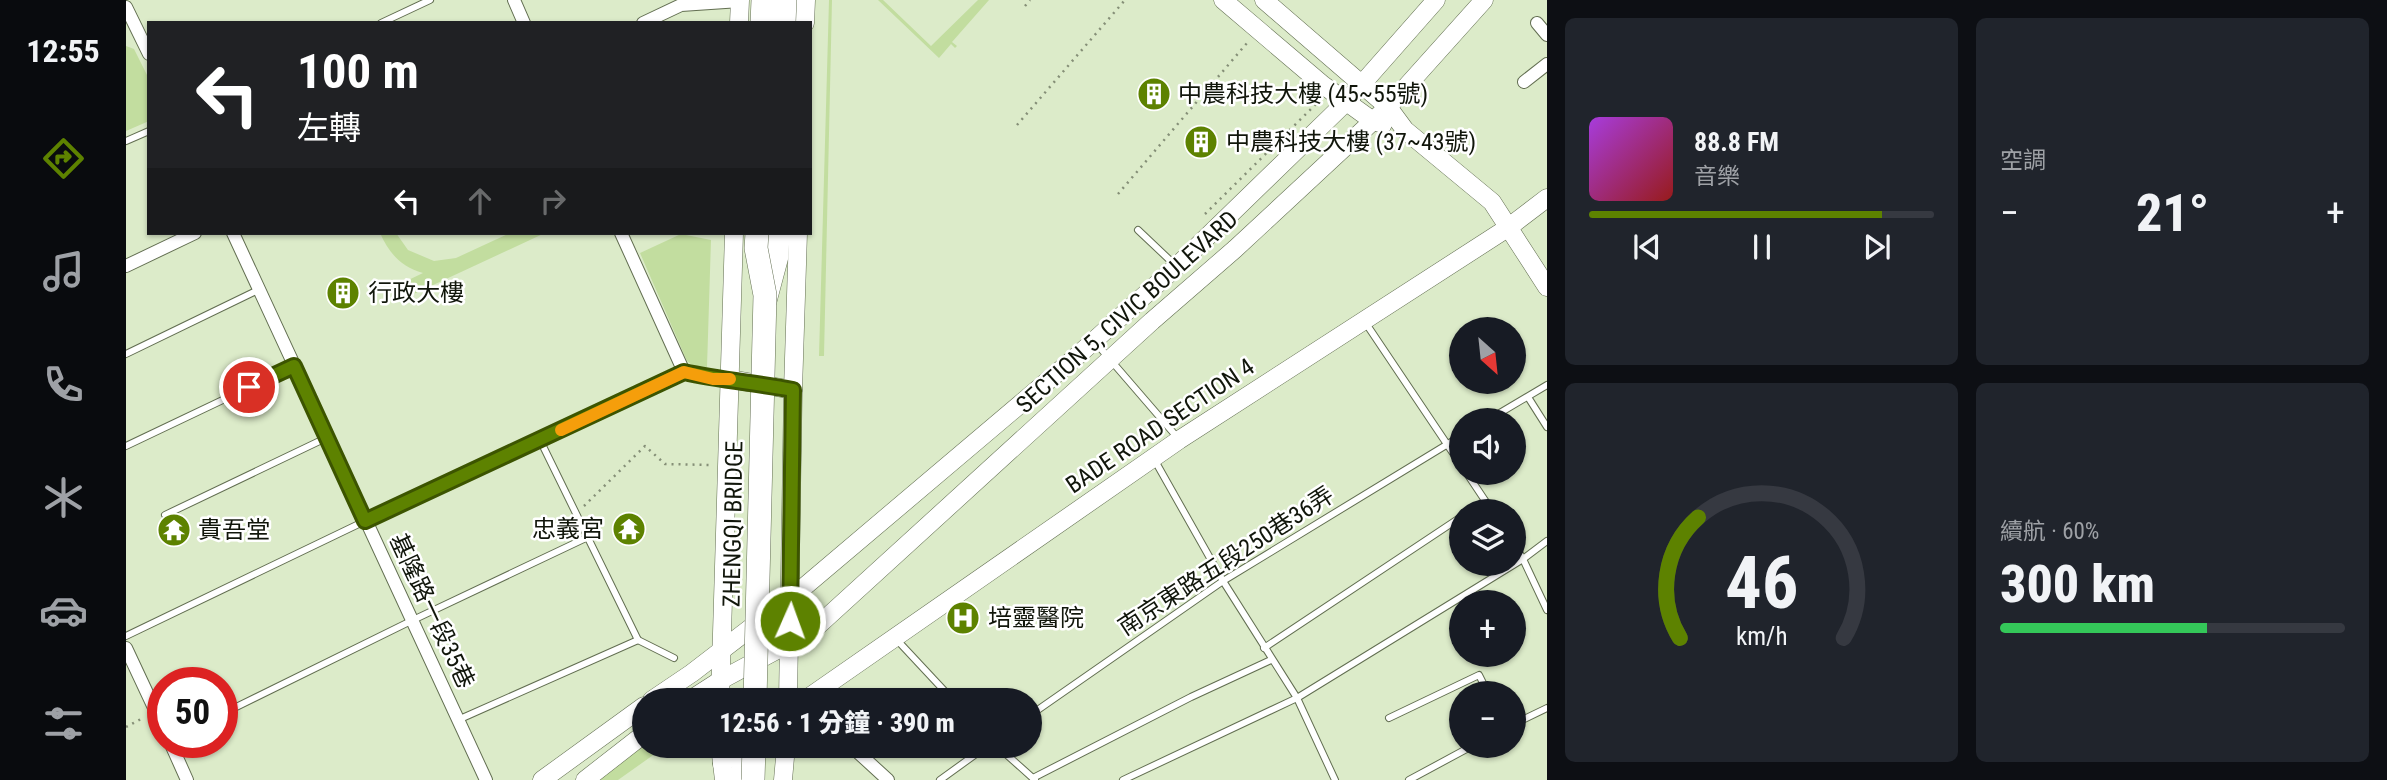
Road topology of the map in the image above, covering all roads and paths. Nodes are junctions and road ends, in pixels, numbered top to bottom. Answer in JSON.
{"nodes":[{"id":1,"x":430,"y":0,"type":"edge"},
{"id":2,"x":514,"y":0,"type":"edge"},
{"id":3,"x":740,"y":0,"type":"edge"},
{"id":4,"x":763,"y":0,"type":"edge"},
{"id":5,"x":784,"y":0,"type":"edge"},
{"id":6,"x":806,"y":0,"type":"edge"},
{"id":7,"x":1030,"y":0,"type":"edge"},
{"id":8,"x":1125,"y":0,"type":"edge"},
{"id":9,"x":1223,"y":0,"type":"edge"},
{"id":10,"x":1264,"y":0,"type":"edge"},
{"id":11,"x":1436,"y":0,"type":"edge"},
{"id":12,"x":1484,"y":0,"type":"edge"},
{"id":13,"x":1025,"y":6,"type":"dead end"},
{"id":14,"x":126,"y":7,"type":"edge"},
{"id":15,"x":385,"y":21,"type":"edge"},
{"id":16,"x":523,"y":21,"type":"edge"},
{"id":17,"x":647,"y":21,"type":"edge"},
{"id":18,"x":739,"y":21,"type":"edge"},
{"id":19,"x":762,"y":21,"type":"edge"},
{"id":20,"x":784,"y":21,"type":"edge"},
{"id":21,"x":805,"y":21,"type":"edge"},
{"id":22,"x":1536,"y":23,"type":"dead end"},
{"id":23,"x":1258,"y":30,"type":"junction"},
{"id":24,"x":1547,"y":35,"type":"edge"},
{"id":25,"x":147,"y":50,"type":"edge"},
{"id":26,"x":1547,"y":64,"type":"edge"},
{"id":27,"x":1524,"y":82,"type":"dead end"},
{"id":28,"x":1362,"y":83,"type":"junction"},
{"id":29,"x":1319,"y":100,"type":"dead end"},
{"id":30,"x":1347,"y":102,"type":"junction"},
{"id":31,"x":1388,"y":107,"type":"junction"},
{"id":32,"x":1373,"y":121,"type":"junction"},
{"id":33,"x":1017,"y":125,"type":"dead end"},
{"id":34,"x":1405,"y":130,"type":"junction"},
{"id":35,"x":147,"y":132,"type":"edge"},
{"id":36,"x":126,"y":142,"type":"edge"},
{"id":37,"x":1118,"y":194,"type":"dead end"},
{"id":38,"x":1547,"y":198,"type":"edge"},
{"id":39,"x":1203,"y":215,"type":"dead end"},
{"id":40,"x":1508,"y":226,"type":"junction"},
{"id":41,"x":1138,"y":230,"type":"dead end"},
{"id":42,"x":191,"y":235,"type":"edge"},
{"id":43,"x":234,"y":235,"type":"edge"},
{"id":44,"x":622,"y":235,"type":"edge"},
{"id":45,"x":734,"y":235,"type":"edge"},
{"id":46,"x":778,"y":235,"type":"edge"},
{"id":47,"x":798,"y":235,"type":"edge"},
{"id":48,"x":126,"y":266,"type":"edge"},
{"id":49,"x":1176,"y":267,"type":"junction"},
{"id":50,"x":1547,"y":287,"type":"edge"},
{"id":51,"x":258,"y":290,"type":"junction"},
{"id":52,"x":1364,"y":320,"type":"junction"},
{"id":53,"x":1094,"y":340,"type":"junction"},
{"id":54,"x":126,"y":354,"type":"edge"},
{"id":55,"x":1110,"y":359,"type":"junction"},
{"id":56,"x":294,"y":366,"type":"junction"},
{"id":57,"x":684,"y":372,"type":"junction"},
{"id":58,"x":730,"y":379,"type":"junction"},
{"id":59,"x":1547,"y":385,"type":"edge"},
{"id":60,"x":793,"y":390,"type":"junction"},
{"id":61,"x":1528,"y":397,"type":"junction"},
{"id":62,"x":1509,"y":408,"type":"edge"},
{"id":63,"x":1547,"y":427,"type":"edge"},
{"id":64,"x":328,"y":437,"type":"junction"},
{"id":65,"x":540,"y":440,"type":"junction"},
{"id":66,"x":1179,"y":440,"type":"junction"},
{"id":67,"x":1447,"y":444,"type":"junction"},
{"id":68,"x":126,"y":446,"type":"edge"},
{"id":69,"x":1449,"y":447,"type":"edge"},
{"id":70,"x":1154,"y":459,"type":"junction"},
{"id":71,"x":728,"y":466,"type":"junction"},
{"id":72,"x":575,"y":510,"type":"junction"},
{"id":73,"x":166,"y":514,"type":"dead end"},
{"id":74,"x":365,"y":521,"type":"junction"},
{"id":75,"x":1449,"y":525,"type":"edge"},
{"id":76,"x":588,"y":537,"type":"junction"},
{"id":77,"x":1547,"y":541,"type":"edge"},
{"id":78,"x":1526,"y":557,"type":"edge"},
{"id":79,"x":1526,"y":565,"type":"edge"},
{"id":80,"x":1495,"y":576,"type":"edge"},
{"id":81,"x":1223,"y":581,"type":"junction"},
{"id":82,"x":791,"y":597,"type":"junction"},
{"id":83,"x":1547,"y":610,"type":"edge"},
{"id":84,"x":413,"y":620,"type":"junction"},
{"id":85,"x":126,"y":636,"type":"edge"},
{"id":86,"x":894,"y":637,"type":"junction"},
{"id":87,"x":638,"y":640,"type":"junction"},
{"id":88,"x":789,"y":645,"type":"junction"},
{"id":89,"x":126,"y":648,"type":"edge"},
{"id":90,"x":1264,"y":648,"type":"junction"},
{"id":91,"x":721,"y":650,"type":"junction"},
{"id":92,"x":674,"y":658,"type":"dead end"},
{"id":93,"x":1271,"y":660,"type":"junction"},
{"id":94,"x":721,"y":680,"type":"junction"},
{"id":95,"x":1466,"y":681,"type":"edge"},
{"id":96,"x":1482,"y":681,"type":"edge"},
{"id":97,"x":669,"y":688,"type":"edge"},
{"id":98,"x":709,"y":688,"type":"edge"},
{"id":99,"x":721,"y":688,"type":"edge"},
{"id":100,"x":755,"y":688,"type":"edge"},
{"id":101,"x":788,"y":688,"type":"edge"},
{"id":102,"x":822,"y":688,"type":"edge"},
{"id":103,"x":942,"y":688,"type":"edge"},
{"id":104,"x":1449,"y":689,"type":"edge"},
{"id":105,"x":147,"y":693,"type":"edge"},
{"id":106,"x":1297,"y":698,"type":"junction"},
{"id":107,"x":238,"y":706,"type":"edge"},
{"id":108,"x":1042,"y":707,"type":"edge"},
{"id":109,"x":1547,"y":708,"type":"edge"},
{"id":110,"x":632,"y":715,"type":"edge"},
{"id":111,"x":147,"y":716,"type":"edge"},
{"id":112,"x":1389,"y":718,"type":"dead end"},
{"id":113,"x":1526,"y":718,"type":"edge"},
{"id":114,"x":460,"y":719,"type":"junction"},
{"id":115,"x":126,"y":727,"type":"edge"},
{"id":116,"x":632,"y":743,"type":"edge"},
{"id":117,"x":177,"y":758,"type":"edge"},
{"id":118,"x":735,"y":758,"type":"edge"},
{"id":119,"x":751,"y":758,"type":"edge"},
{"id":120,"x":753,"y":758,"type":"edge"},
{"id":121,"x":785,"y":758,"type":"edge"},
{"id":122,"x":864,"y":758,"type":"edge"},
{"id":123,"x":970,"y":758,"type":"edge"},
{"id":124,"x":1010,"y":758,"type":"edge"},
{"id":125,"x":1450,"y":758,"type":"edge"},
{"id":126,"x":723,"y":772,"type":"edge"},
{"id":127,"x":1034,"y":779,"type":"edge"},
{"id":128,"x":187,"y":780,"type":"edge"},
{"id":129,"x":486,"y":780,"type":"edge"},
{"id":130,"x":542,"y":780,"type":"edge"},
{"id":131,"x":585,"y":780,"type":"edge"},
{"id":132,"x":733,"y":780,"type":"edge"},
{"id":133,"x":753,"y":780,"type":"edge"},
{"id":134,"x":783,"y":780,"type":"edge"},
{"id":135,"x":888,"y":780,"type":"edge"},
{"id":136,"x":940,"y":780,"type":"edge"},
{"id":137,"x":1123,"y":780,"type":"edge"},
{"id":138,"x":1335,"y":780,"type":"edge"},
{"id":139,"x":1409,"y":780,"type":"edge"}],
"edges":[{"from":1,"to":15,"type":"lane"},
{"from":2,"to":16,"type":"street"},
{"from":3,"to":17,"type":"street"},
{"from":3,"to":18,"type":"street"},
{"from":4,"to":19,"type":"highway"},
{"from":5,"to":20,"type":"highway"},
{"from":6,"to":21,"type":"street"},
{"from":7,"to":13,"type":"path"},
{"from":8,"to":33,"type":"path"},
{"from":9,"to":23,"type":"street"},
{"from":10,"to":28,"type":"street"},
{"from":11,"to":28,"type":"street","name":"SECTION 5, CIVIC BOULEVARD"},
{"from":12,"to":31,"type":"street","name":"SECTION 5, CIVIC BOULEVARD"},
{"from":14,"to":25,"type":"street"},
{"from":22,"to":24,"type":"street"},
{"from":23,"to":30,"type":"street"},
{"from":23,"to":37,"type":"path"},
{"from":26,"to":27,"type":"street"},
{"from":28,"to":30,"type":"street","name":"SECTION 5, CIVIC BOULEVARD"},
{"from":28,"to":31,"type":"street"},
{"from":29,"to":39,"type":"path"},
{"from":30,"to":32,"type":"street"},
{"from":30,"to":49,"type":"street","name":"SECTION 5, CIVIC BOULEVARD"},
{"from":31,"to":32,"type":"street","name":"SECTION 5, CIVIC BOULEVARD"},
{"from":31,"to":34,"type":"street"},
{"from":32,"to":34,"type":"street"},
{"from":32,"to":55,"type":"street","name":"SECTION 5, CIVIC BOULEVARD"},
{"from":34,"to":40,"type":"street"},
{"from":35,"to":36,"type":"lane"},
{"from":38,"to":40,"type":"street","name":"BADE ROAD SECTION 4"},
{"from":40,"to":50,"type":"street"},
{"from":40,"to":52,"type":"street","name":"BADE ROAD SECTION 4"},
{"from":41,"to":49,"type":"lane"},
{"from":42,"to":48,"type":"street"},
{"from":43,"to":51,"type":"street","name":"基隆路一段35巷"},
{"from":44,"to":57,"type":"street"},
{"from":45,"to":58,"type":"street"},
{"from":46,"to":100,"type":"highway","name":"ZHENGQI BRIDGE","bridge":true},
{"from":47,"to":60,"type":"street"},
{"from":49,"to":53,"type":"street","name":"SECTION 5, CIVIC BOULEVARD"},
{"from":51,"to":54,"type":"lane"},
{"from":51,"to":56,"type":"street","name":"基隆路一段35巷"},
{"from":52,"to":66,"type":"street","name":"BADE ROAD SECTION 4"},
{"from":52,"to":67,"type":"lane"},
{"from":53,"to":55,"type":"lane"},
{"from":53,"to":82,"type":"street","name":"SECTION 5, CIVIC BOULEVARD"},
{"from":55,"to":66,"type":"lane"},
{"from":55,"to":88,"type":"street","name":"SECTION 5, CIVIC BOULEVARD"},
{"from":56,"to":64,"type":"street","name":"基隆路一段35巷"},
{"from":56,"to":68,"type":"lane"},
{"from":57,"to":58,"type":"lane"},
{"from":57,"to":65,"type":"street"},
{"from":58,"to":60,"type":"street"},
{"from":58,"to":71,"type":"street"},
{"from":59,"to":61,"type":"lane"},
{"from":60,"to":82,"type":"street"},
{"from":61,"to":62,"type":"lane"},
{"from":61,"to":63,"type":"lane"},
{"from":64,"to":73,"type":"lane"},
{"from":64,"to":74,"type":"street","name":"基隆路一段35巷"},
{"from":65,"to":72,"type":"lane"},
{"from":65,"to":74,"type":"street"},
{"from":66,"to":70,"type":"street","name":"BADE ROAD SECTION 4"},
{"from":67,"to":69,"type":"lane"},
{"from":67,"to":81,"type":"lane","name":"南京東路五段250巷36弄"},
{"from":70,"to":81,"type":"lane"},
{"from":70,"to":86,"type":"street","name":"BADE ROAD SECTION 4"},
{"from":71,"to":72,"type":"path"},
{"from":71,"to":91,"type":"street"},
{"from":72,"to":76,"type":"lane"},
{"from":74,"to":84,"type":"street","name":"基隆路一段35巷"},
{"from":74,"to":85,"type":"lane"},
{"from":75,"to":90,"type":"lane"},
{"from":76,"to":84,"type":"lane"},
{"from":76,"to":87,"type":"lane"},
{"from":77,"to":78,"type":"lane"},
{"from":79,"to":83,"type":"lane"},
{"from":80,"to":106,"type":"lane"},
{"from":81,"to":90,"type":"lane"},
{"from":81,"to":108,"type":"lane","name":"南京東路五段250巷36弄"},
{"from":82,"to":88,"type":"street"},
{"from":82,"to":91,"type":"street","name":"SECTION 5, CIVIC BOULEVARD"},
{"from":84,"to":107,"type":"lane"},
{"from":84,"to":114,"type":"street","name":"基隆路一段35巷"},
{"from":86,"to":102,"type":"street","name":"BADE ROAD SECTION 4"},
{"from":86,"to":103,"type":"lane"},
{"from":87,"to":92,"type":"lane"},
{"from":87,"to":114,"type":"lane"},
{"from":88,"to":94,"type":"street","name":"SECTION 5, CIVIC BOULEVARD"},
{"from":88,"to":101,"type":"street"},
{"from":89,"to":105,"type":"street"},
{"from":90,"to":93,"type":"lane"},
{"from":91,"to":94,"type":"street"},
{"from":91,"to":97,"type":"street","name":"SECTION 5, CIVIC BOULEVARD"},
{"from":93,"to":106,"type":"lane"},
{"from":93,"to":127,"type":"lane"},
{"from":94,"to":98,"type":"street","name":"SECTION 5, CIVIC BOULEVARD"},
{"from":94,"to":99,"type":"street"},
{"from":95,"to":96,"type":"lane"},
{"from":104,"to":112,"type":"lane"},
{"from":106,"to":137,"type":"lane"},
{"from":106,"to":138,"type":"lane"},
{"from":109,"to":113,"type":"lane"},
{"from":110,"to":130,"type":"street"},
{"from":111,"to":115,"type":"path"},
{"from":114,"to":129,"type":"street","name":"基隆路一段35巷"},
{"from":116,"to":131,"type":"street"},
{"from":117,"to":128,"type":"street"},
{"from":118,"to":126,"type":"street"},
{"from":119,"to":132,"type":"street"},
{"from":120,"to":133,"type":"highway","bridge":true},
{"from":121,"to":134,"type":"street"},
{"from":122,"to":135,"type":"street"},
{"from":123,"to":136,"type":"lane"},
{"from":124,"to":127,"type":"lane"},
{"from":125,"to":139,"type":"lane"}]}
